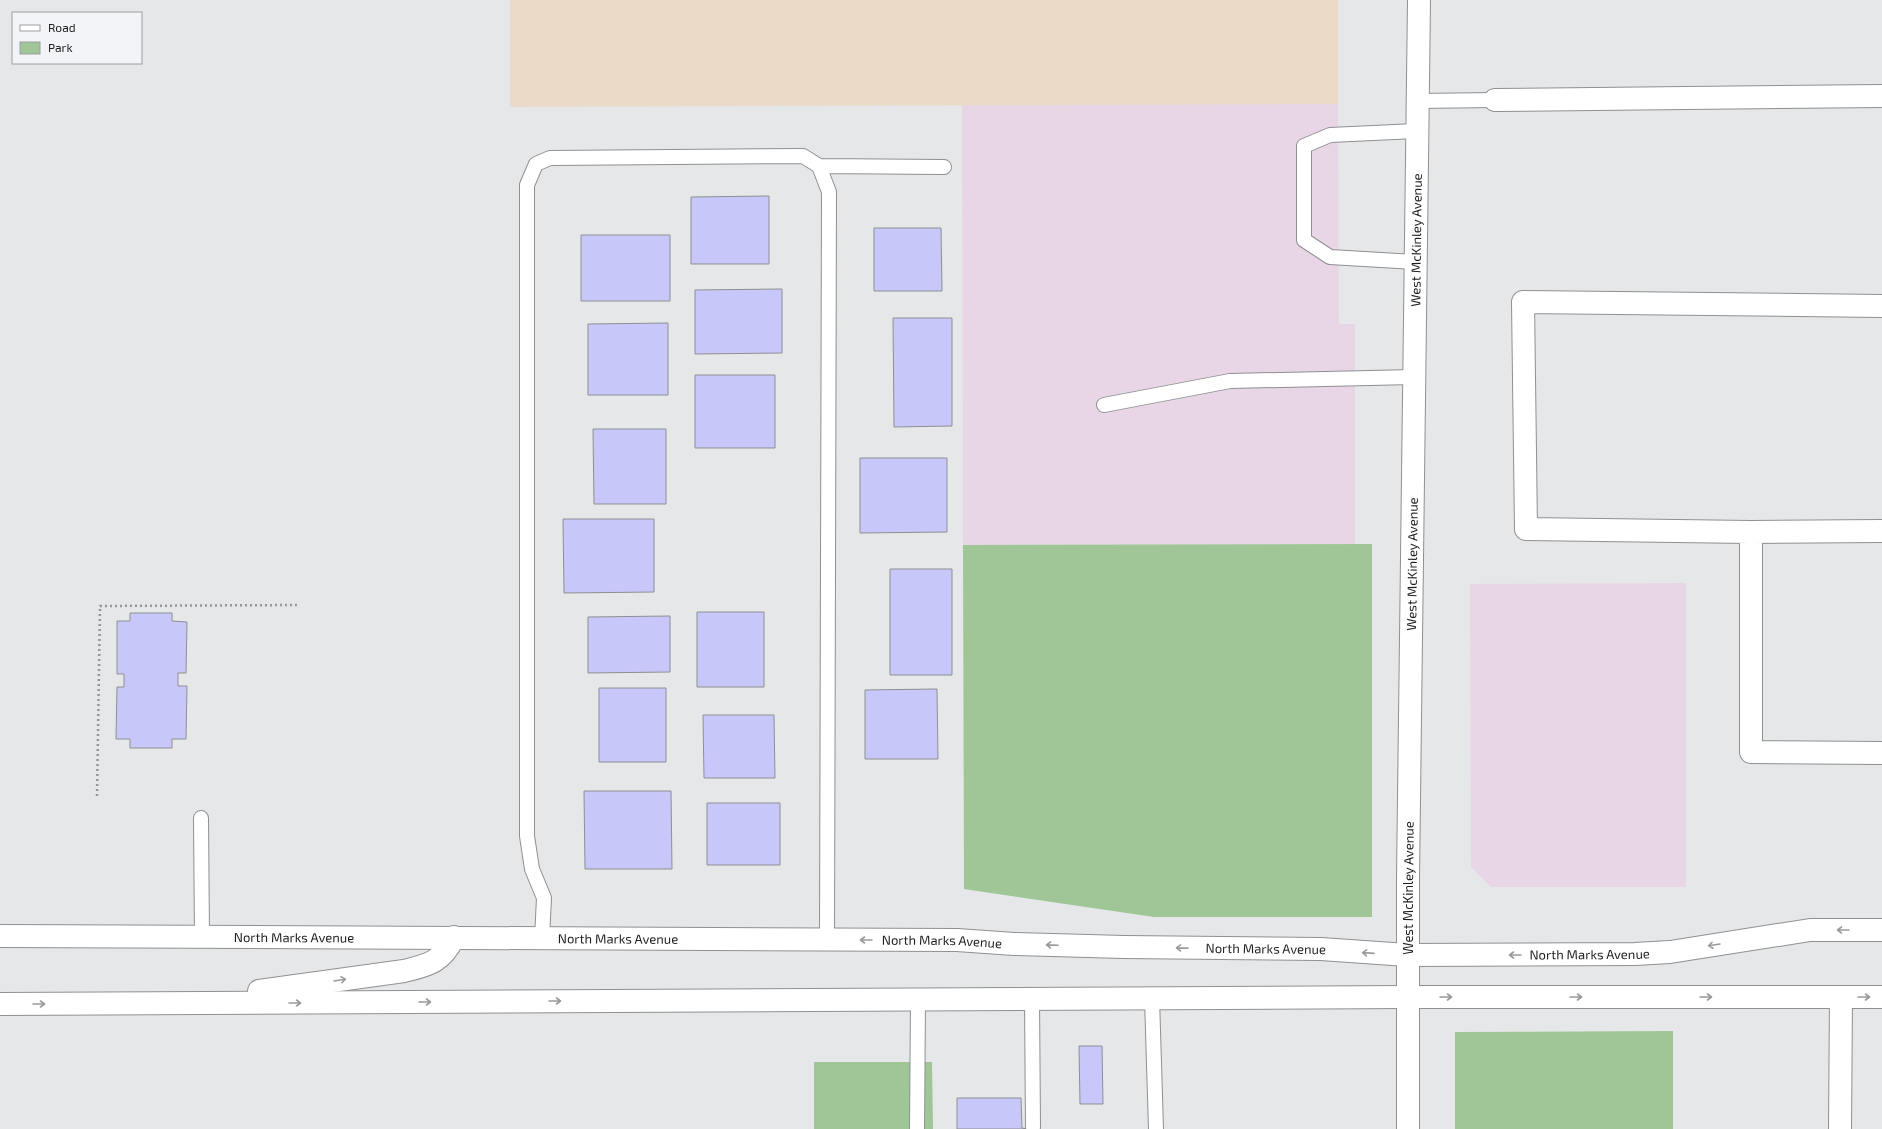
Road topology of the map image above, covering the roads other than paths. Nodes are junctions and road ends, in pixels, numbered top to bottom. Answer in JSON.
{"nodes":[{"id":1,"x":1419,"y":0,"type":"edge"},
{"id":2,"x":1882,"y":96,"type":"edge"},
{"id":3,"x":1494,"y":100,"type":"joint"},
{"id":4,"x":1417,"y":101,"type":"junction"},
{"id":5,"x":1416,"y":131,"type":"junction"},
{"id":6,"x":818,"y":166,"type":"junction"},
{"id":7,"x":944,"y":167,"type":"dead end"},
{"id":8,"x":1415,"y":262,"type":"junction"},
{"id":9,"x":1882,"y":306,"type":"edge"},
{"id":10,"x":1414,"y":377,"type":"junction"},
{"id":11,"x":1104,"y":405,"type":"dead end"},
{"id":12,"x":1882,"y":530,"type":"edge"},
{"id":13,"x":1752,"y":532,"type":"junction"},
{"id":14,"x":1882,"y":753,"type":"edge"},
{"id":15,"x":201,"y":818,"type":"dead end"},
{"id":16,"x":1882,"y":930,"type":"edge"},
{"id":17,"x":0,"y":936,"type":"edge"},
{"id":18,"x":202,"y":937,"type":"junction"},
{"id":19,"x":454,"y":937,"type":"junction"},
{"id":20,"x":542,"y":938,"type":"junction"},
{"id":21,"x":828,"y":939,"type":"junction"},
{"id":22,"x":1407,"y":955,"type":"junction"},
{"id":23,"x":1407,"y":996,"type":"junction"},
{"id":24,"x":1841,"y":997,"type":"junction"},
{"id":25,"x":1882,"y":997,"type":"edge"},
{"id":26,"x":1032,"y":998,"type":"junction"},
{"id":27,"x":1152,"y":998,"type":"junction"},
{"id":28,"x":918,"y":1000,"type":"junction"},
{"id":29,"x":163,"y":1003,"type":"junction"},
{"id":30,"x":0,"y":1004,"type":"edge"},
{"id":31,"x":1033,"y":1127,"type":"dead end"},
{"id":32,"x":917,"y":1129,"type":"edge"},
{"id":33,"x":1156,"y":1129,"type":"edge"},
{"id":34,"x":1408,"y":1129,"type":"edge"},
{"id":35,"x":1840,"y":1129,"type":"edge"}],
"edges":[{"from":1,"to":4,"type":"main road","name":"West McKinley Avenue"},
{"from":2,"to":3,"type":"main road"},
{"from":3,"to":4,"type":"lane"},
{"from":4,"to":5,"type":"main road","name":"West McKinley Avenue"},
{"from":5,"to":8,"type":"main road","name":"West McKinley Avenue"},
{"from":5,"to":8,"type":"lane"},
{"from":6,"to":7,"type":"lane"},
{"from":6,"to":20,"type":"lane"},
{"from":6,"to":21,"type":"lane"},
{"from":8,"to":10,"type":"main road","name":"West McKinley Avenue"},
{"from":9,"to":13,"type":"main road"},
{"from":10,"to":11,"type":"lane"},
{"from":10,"to":22,"type":"main road","name":"West McKinley Avenue"},
{"from":12,"to":13,"type":"main road"},
{"from":13,"to":14,"type":"main road"},
{"from":15,"to":18,"type":"lane"},
{"from":16,"to":22,"type":"main road","name":"North Marks Avenue","one_way":true},
{"from":17,"to":18,"type":"main road","name":"North Marks Avenue"},
{"from":18,"to":19,"type":"main road","name":"North Marks Avenue"},
{"from":19,"to":20,"type":"main road","name":"North Marks Avenue"},
{"from":29,"to":19,"type":"main road","one_way":true},
{"from":20,"to":21,"type":"main road","name":"North Marks Avenue"},
{"from":22,"to":21,"type":"main road","name":"North Marks Avenue","one_way":true},
{"from":22,"to":23,"type":"main road","name":"West McKinley Avenue"},
{"from":23,"to":24,"type":"main road","one_way":true},
{"from":23,"to":27,"type":"main road"},
{"from":23,"to":34,"type":"main road","name":"West McKinley Avenue"},
{"from":24,"to":25,"type":"main road","one_way":true},
{"from":24,"to":35,"type":"main road"},
{"from":26,"to":27,"type":"main road"},
{"from":26,"to":28,"type":"main road"},
{"from":26,"to":31,"type":"lane"},
{"from":27,"to":33,"type":"lane"},
{"from":29,"to":28,"type":"main road","one_way":true},
{"from":28,"to":32,"type":"lane"},
{"from":30,"to":29,"type":"main road","one_way":true}]}
